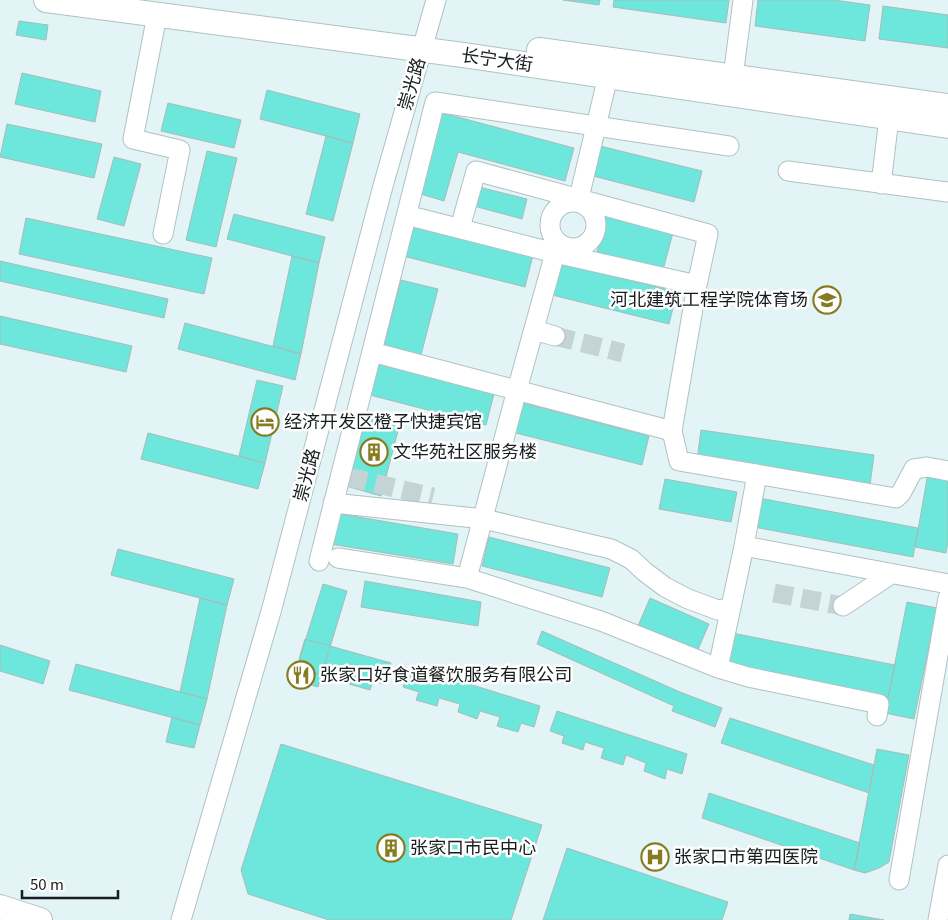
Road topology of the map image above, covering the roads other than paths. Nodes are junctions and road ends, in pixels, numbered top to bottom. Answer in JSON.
{"nodes":[{"id":1,"x":46,"y":0,"type":"edge"},
{"id":2,"x":436,"y":0,"type":"edge"},
{"id":3,"x":743,"y":0,"type":"edge"},
{"id":4,"x":164,"y":7,"type":"edge"},
{"id":5,"x":424,"y":43,"type":"junction"},
{"id":6,"x":608,"y":76,"type":"junction"},
{"id":7,"x":733,"y":77,"type":"junction"},
{"id":8,"x":948,"y":106,"type":"edge"},
{"id":9,"x":889,"y":118,"type":"junction"},
{"id":10,"x":597,"y":125,"type":"junction"},
{"id":11,"x":948,"y":126,"type":"edge"},
{"id":12,"x":729,"y":146,"type":"dead end"},
{"id":13,"x":788,"y":171,"type":"dead end"},
{"id":14,"x":881,"y":184,"type":"junction"},
{"id":15,"x":948,"y":192,"type":"edge"},
{"id":16,"x":578,"y":200,"type":"junction"},
{"id":17,"x":418,"y":218,"type":"dead end"},
{"id":18,"x":460,"y":228,"type":"junction"},
{"id":19,"x":162,"y":234,"type":"dead end"},
{"id":20,"x":557,"y":248,"type":"junction"},
{"id":21,"x":697,"y":284,"type":"junction"},
{"id":22,"x":534,"y":330,"type":"junction"},
{"id":23,"x":555,"y":336,"type":"tunnel mouth"},
{"id":24,"x":372,"y":352,"type":"junction"},
{"id":25,"x":517,"y":390,"type":"junction"},
{"id":26,"x":672,"y":431,"type":"junction"},
{"id":27,"x":309,"y":467,"type":"junction"},
{"id":28,"x":948,"y":471,"type":"edge"},
{"id":29,"x":757,"y":474,"type":"junction"},
{"id":30,"x":344,"y":476,"type":"junction"},
{"id":31,"x":333,"y":504,"type":"junction"},
{"id":32,"x":484,"y":519,"type":"junction"},
{"id":33,"x":744,"y":546,"type":"junction"},
{"id":34,"x":338,"y":558,"type":"dead end"},
{"id":35,"x":319,"y":561,"type":"dead end"},
{"id":36,"x":891,"y":574,"type":"junction"},
{"id":37,"x":468,"y":578,"type":"junction"},
{"id":38,"x":948,"y":584,"type":"edge"},
{"id":39,"x":948,"y":598,"type":"edge"},
{"id":40,"x":843,"y":606,"type":"tunnel mouth"},
{"id":41,"x":731,"y":608,"type":"junction"},
{"id":42,"x":718,"y":668,"type":"junction"},
{"id":43,"x":877,"y":716,"type":"dead end"},
{"id":44,"x":948,"y":865,"type":"edge"},
{"id":45,"x":899,"y":880,"type":"dead end"},
{"id":46,"x":0,"y":907,"type":"edge"},
{"id":47,"x":40,"y":920,"type":"edge"},
{"id":48,"x":181,"y":920,"type":"edge"},
{"id":49,"x":938,"y":920,"type":"edge"}],
"edges":[{"from":1,"to":4,"type":"main road","name":"长宁大街"},
{"from":2,"to":5,"type":"street","name":"崇光路"},
{"from":3,"to":7,"type":"street"},
{"from":4,"to":5,"type":"main road","name":"长宁大街"},
{"from":4,"to":19,"type":"street"},
{"from":5,"to":6,"type":"main road","name":"长宁大街"},
{"from":5,"to":7,"type":"main road","name":"长宁大街"},
{"from":5,"to":27,"type":"street","name":"崇光路"},
{"from":6,"to":9,"type":"main road","name":"长宁大街"},
{"from":6,"to":10,"type":"street"},
{"from":7,"to":8,"type":"main road","name":"长宁大街"},
{"from":9,"to":11,"type":"main road","name":"长宁大街"},
{"from":9,"to":14,"type":"street"},
{"from":10,"to":12,"type":"street"},
{"from":10,"to":16,"type":"street"},
{"from":10,"to":24,"type":"street"},
{"from":13,"to":14,"type":"street"},
{"from":14,"to":15,"type":"street"},
{"from":16,"to":18,"type":"street"},
{"from":16,"to":20,"type":"street"},
{"from":16,"to":20,"type":"street"},
{"from":16,"to":21,"type":"street"},
{"from":17,"to":18,"type":"street"},
{"from":18,"to":20,"type":"street"},
{"from":20,"to":21,"type":"street"},
{"from":20,"to":22,"type":"street"},
{"from":21,"to":26,"type":"street"},
{"from":22,"to":23,"type":"street"},
{"from":22,"to":25,"type":"street"},
{"from":24,"to":25,"type":"street"},
{"from":24,"to":30,"type":"street"},
{"from":25,"to":26,"type":"street"},
{"from":25,"to":32,"type":"street"},
{"from":26,"to":29,"type":"street"},
{"from":27,"to":30,"type":"street"},
{"from":27,"to":48,"type":"street","name":"崇光路"},
{"from":28,"to":29,"type":"street"},
{"from":29,"to":33,"type":"street"},
{"from":30,"to":31,"type":"street"},
{"from":31,"to":32,"type":"street"},
{"from":31,"to":35,"type":"street"},
{"from":32,"to":37,"type":"street"},
{"from":32,"to":41,"type":"street"},
{"from":33,"to":36,"type":"street"},
{"from":33,"to":41,"type":"street"},
{"from":34,"to":37,"type":"street"},
{"from":36,"to":38,"type":"street"},
{"from":36,"to":40,"type":"street"},
{"from":37,"to":42,"type":"street"},
{"from":39,"to":45,"type":"street"},
{"from":41,"to":42,"type":"street"},
{"from":42,"to":43,"type":"street"},
{"from":44,"to":49,"type":"street"},
{"from":46,"to":47,"type":"main road"}]}
